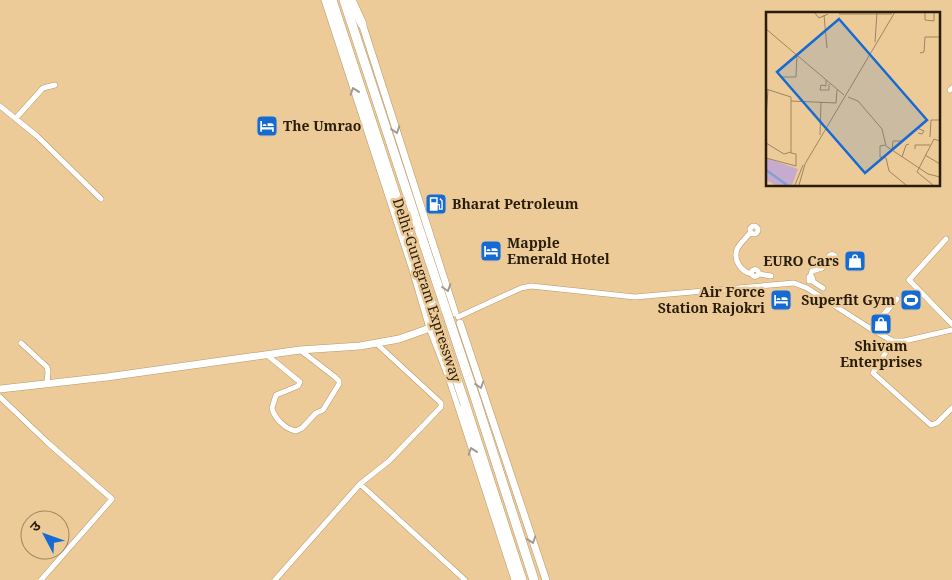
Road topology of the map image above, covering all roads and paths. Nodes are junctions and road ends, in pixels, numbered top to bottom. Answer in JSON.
{"nodes":[{"id":1,"x":325,"y":0,"type":"edge"},
{"id":2,"x":332,"y":0,"type":"edge"},
{"id":3,"x":344,"y":0,"type":"edge"},
{"id":4,"x":352,"y":0,"type":"edge"},
{"id":5,"x":362,"y":24,"type":"joint"},
{"id":6,"x":55,"y":85,"type":"dead end"},
{"id":7,"x":0,"y":106,"type":"edge"},
{"id":8,"x":16,"y":118,"type":"junction"},
{"id":9,"x":101,"y":199,"type":"dead end"},
{"id":10,"x":750,"y":233,"type":"dead end"},
{"id":11,"x":946,"y":239,"type":"dead end"},
{"id":12,"x":830,"y":262,"type":"dead end"},
{"id":13,"x":439,"y":263,"type":"junction"},
{"id":14,"x":413,"y":270,"type":"junction"},
{"id":15,"x":756,"y":275,"type":"junction"},
{"id":16,"x":771,"y":276,"type":"dead end"},
{"id":17,"x":810,"y":279,"type":"junction"},
{"id":18,"x":800,"y":285,"type":"junction"},
{"id":19,"x":758,"y":286,"type":"junction"},
{"id":20,"x":823,"y":288,"type":"dead end"},
{"id":21,"x":897,"y":299,"type":"dead end"},
{"id":22,"x":458,"y":317,"type":"junction"},
{"id":23,"x":952,"y":324,"type":"edge"},
{"id":24,"x":430,"y":329,"type":"junction"},
{"id":25,"x":871,"y":329,"type":"junction"},
{"id":26,"x":952,"y":330,"type":"edge"},
{"id":27,"x":893,"y":341,"type":"junction"},
{"id":28,"x":21,"y":343,"type":"dead end"},
{"id":29,"x":377,"y":344,"type":"junction"},
{"id":30,"x":300,"y":350,"type":"junction"},
{"id":31,"x":267,"y":355,"type":"junction"},
{"id":32,"x":474,"y":366,"type":"junction"},
{"id":33,"x":449,"y":377,"type":"junction"},
{"id":34,"x":46,"y":383,"type":"junction"},
{"id":35,"x":0,"y":389,"type":"edge"},
{"id":36,"x":0,"y":397,"type":"edge"},
{"id":37,"x":952,"y":408,"type":"edge"},
{"id":38,"x":360,"y":484,"type":"junction"},
{"id":39,"x":41,"y":580,"type":"edge"},
{"id":40,"x":275,"y":580,"type":"edge"},
{"id":41,"x":465,"y":580,"type":"edge"},
{"id":42,"x":515,"y":580,"type":"edge"},
{"id":43,"x":522,"y":580,"type":"edge"},
{"id":44,"x":534,"y":580,"type":"edge"},
{"id":45,"x":546,"y":580,"type":"edge"}],
"edges":[{"from":14,"to":1,"type":"main road","one_way":true},
{"from":2,"to":43,"type":"highway","name":"Delhi-Gurugram Expressway","bridge":true},
{"from":3,"to":44,"type":"highway","name":"Delhi-Gurugram Expressway","bridge":true},
{"from":4,"to":5,"type":"highway"},
{"from":5,"to":13,"type":"main road","one_way":true},
{"from":6,"to":8,"type":"street"},
{"from":7,"to":8,"type":"street"},
{"from":8,"to":9,"type":"street"},
{"from":10,"to":15,"type":"street"},
{"from":11,"to":23,"type":"street"},
{"from":12,"to":17,"type":"street"},
{"from":13,"to":14,"type":"main road"},
{"from":13,"to":22,"type":"main road","one_way":true},
{"from":14,"to":24,"type":"main road"},
{"from":15,"to":16,"type":"street"},
{"from":15,"to":19,"type":"street"},
{"from":17,"to":18,"type":"street"},
{"from":17,"to":20,"type":"street"},
{"from":18,"to":19,"type":"street"},
{"from":18,"to":25,"type":"street"},
{"from":19,"to":22,"type":"street"},
{"from":21,"to":25,"type":"street"},
{"from":22,"to":24,"type":"main road"},
{"from":22,"to":24,"type":"main road"},
{"from":22,"to":32,"type":"main road"},
{"from":24,"to":29,"type":"main road"},
{"from":24,"to":33,"type":"main road"},
{"from":25,"to":27,"type":"street"},
{"from":26,"to":27,"type":"street"},
{"from":27,"to":37,"type":"street"},
{"from":28,"to":34,"type":"street"},
{"from":29,"to":30,"type":"main road"},
{"from":29,"to":38,"type":"street"},
{"from":30,"to":31,"type":"main road"},
{"from":30,"to":31,"type":"street"},
{"from":31,"to":34,"type":"main road"},
{"from":32,"to":33,"type":"main road"},
{"from":32,"to":45,"type":"main road","one_way":true},
{"from":42,"to":33,"type":"main road","one_way":true},
{"from":34,"to":35,"type":"main road"},
{"from":36,"to":39,"type":"street"},
{"from":38,"to":40,"type":"street"},
{"from":38,"to":41,"type":"street"}]}
